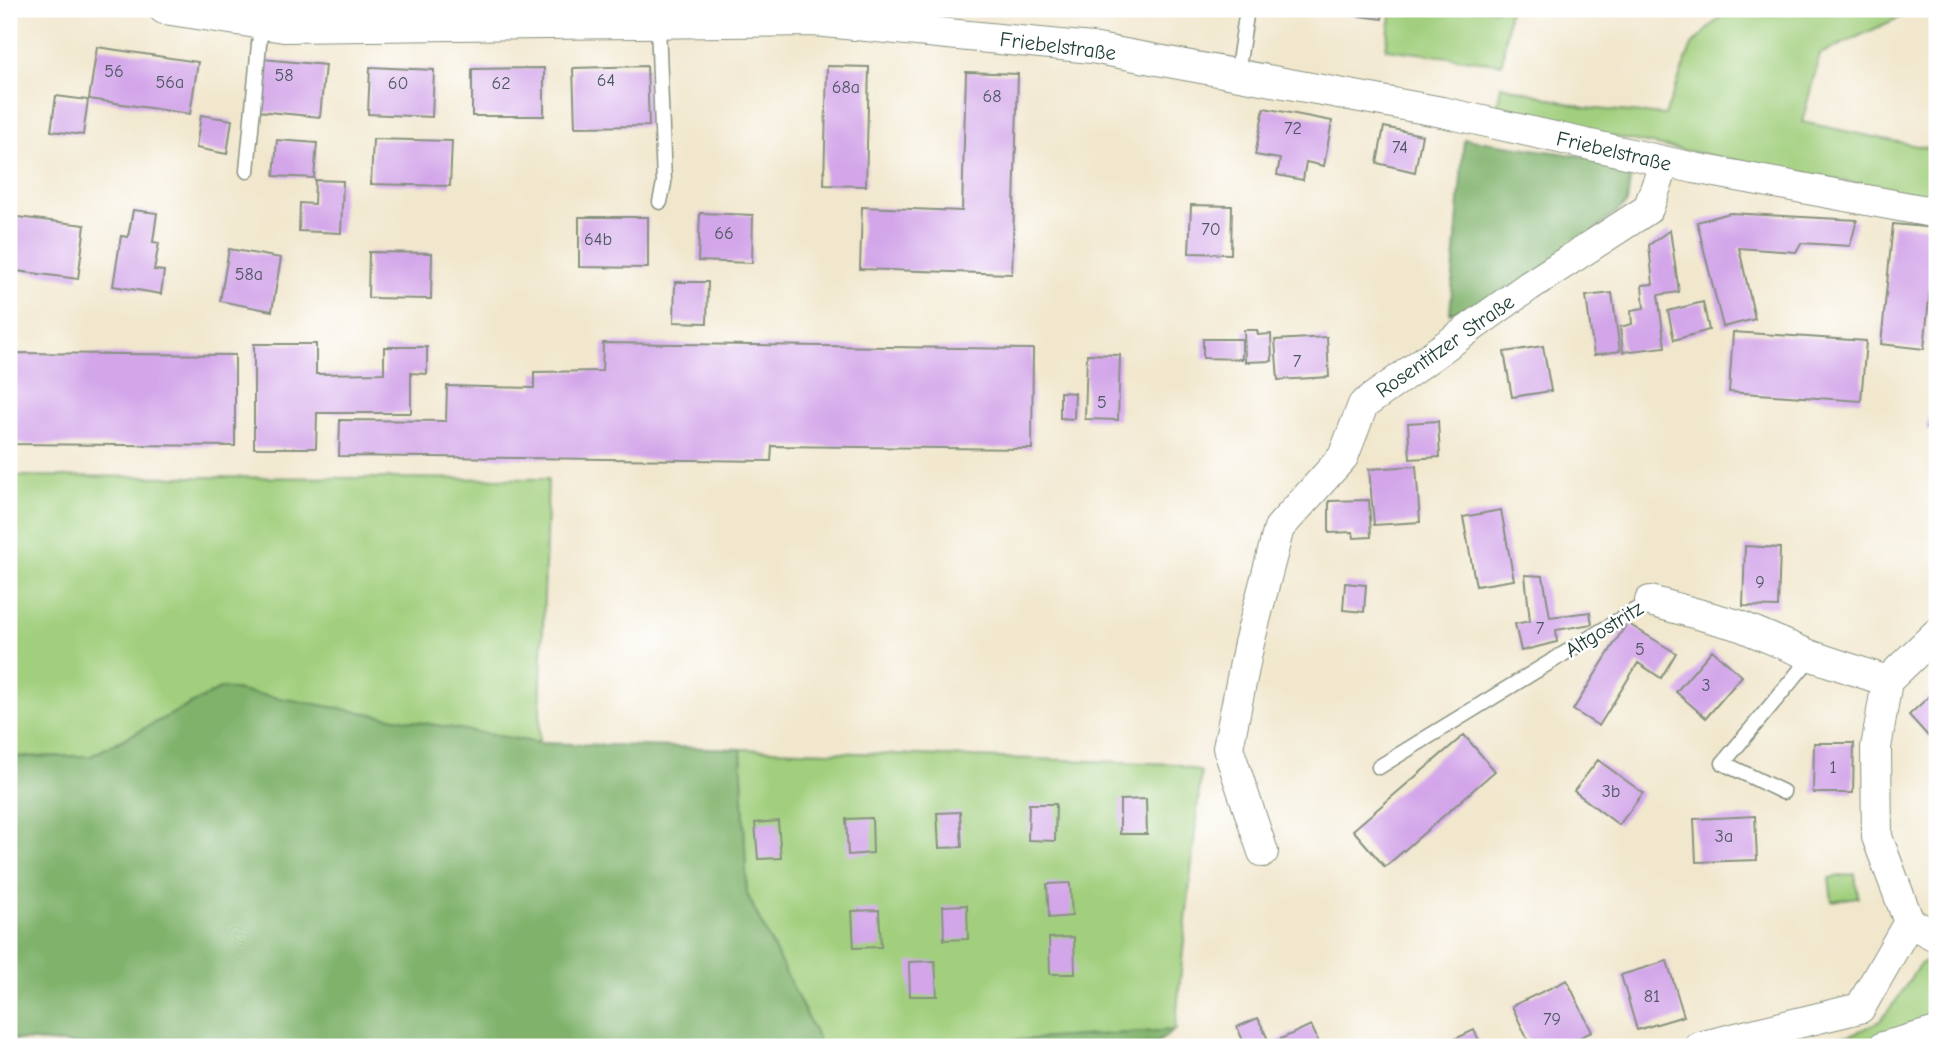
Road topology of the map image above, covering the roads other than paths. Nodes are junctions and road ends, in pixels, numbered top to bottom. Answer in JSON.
{"nodes":[{"id":1,"x":164,"y":9,"type":"edge"},
{"id":2,"x":1247,"y":9,"type":"edge"},
{"id":3,"x":261,"y":23,"type":"junction"},
{"id":4,"x":658,"y":23,"type":"junction"},
{"id":5,"x":1237,"y":75,"type":"junction"},
{"id":6,"x":1665,"y":162,"type":"junction"},
{"id":7,"x":247,"y":171,"type":"dead end"},
{"id":8,"x":660,"y":202,"type":"dead end"},
{"id":9,"x":1937,"y":214,"type":"edge"},
{"id":10,"x":1650,"y":601,"type":"joint"},
{"id":11,"x":1937,"y":633,"type":"edge"},
{"id":12,"x":1812,"y":656,"type":"junction"},
{"id":13,"x":1887,"y":681,"type":"junction"},
{"id":14,"x":1379,"y":767,"type":"dead end"},
{"id":15,"x":1783,"y":792,"type":"dead end"},
{"id":16,"x":1263,"y":852,"type":"dead end"},
{"id":17,"x":1909,"y":922,"type":"junction"},
{"id":18,"x":1937,"y":937,"type":"edge"},
{"id":19,"x":1937,"y":1032,"type":"edge"},
{"id":20,"x":1699,"y":1047,"type":"edge"},
{"id":21,"x":1884,"y":1047,"type":"edge"}],
"edges":[{"from":1,"to":3,"type":"street","name":"Friebelstraße"},
{"from":2,"to":5,"type":"lane"},
{"from":3,"to":4,"type":"street","name":"Friebelstraße"},
{"from":3,"to":7,"type":"lane"},
{"from":4,"to":5,"type":"street","name":"Friebelstraße"},
{"from":4,"to":8,"type":"lane"},
{"from":5,"to":6,"type":"street","name":"Friebelstraße"},
{"from":6,"to":9,"type":"street","name":"Friebelstraße"},
{"from":6,"to":16,"type":"street","name":"Rosentitzer Straße"},
{"from":10,"to":12,"type":"street","name":"Altgostritz"},
{"from":10,"to":14,"type":"lane","name":"Altgostritz"},
{"from":11,"to":13,"type":"street"},
{"from":12,"to":13,"type":"street","name":"Altgostritz"},
{"from":12,"to":15,"type":"lane"},
{"from":13,"to":17,"type":"street"},
{"from":17,"to":18,"type":"street"},
{"from":17,"to":20,"type":"street"},
{"from":19,"to":21,"type":"street"}]}
